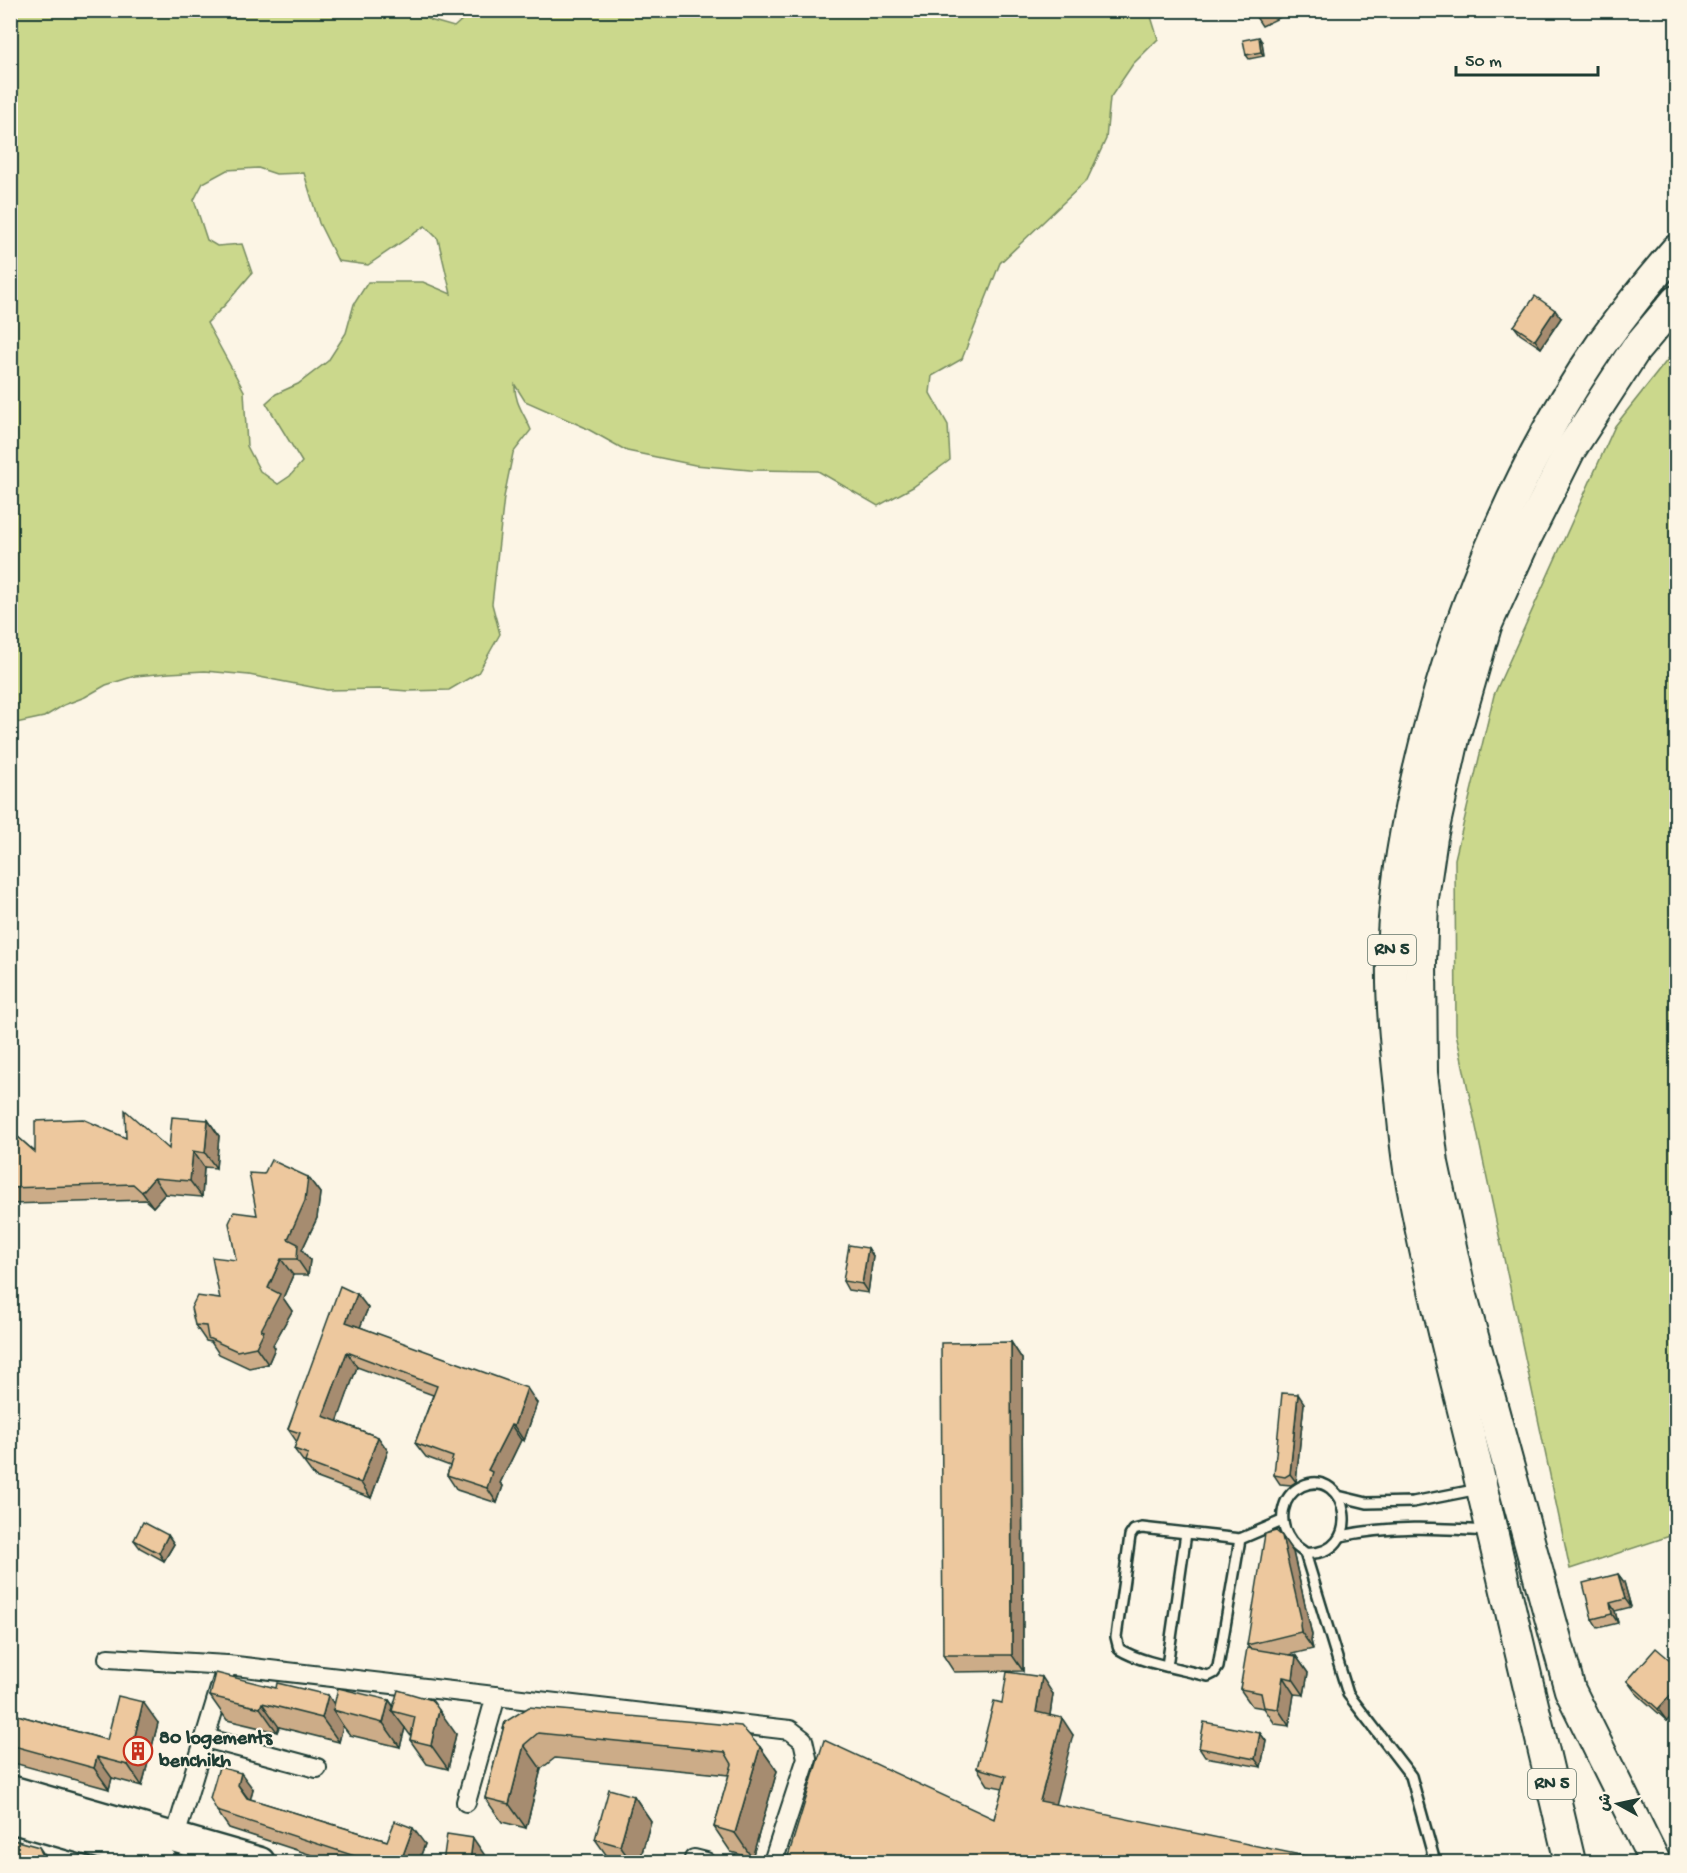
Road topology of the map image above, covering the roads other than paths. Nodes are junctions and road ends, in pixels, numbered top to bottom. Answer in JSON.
{"nodes":[{"id":1,"x":1677,"y":250,"type":"edge"},
{"id":2,"x":1677,"y":301,"type":"edge"},
{"id":3,"x":1482,"y":1489,"type":"junction"},
{"id":4,"x":1338,"y":1496,"type":"junction"},
{"id":5,"x":1282,"y":1521,"type":"junction"},
{"id":6,"x":1492,"y":1532,"type":"junction"},
{"id":7,"x":1186,"y":1533,"type":"junction"},
{"id":8,"x":1341,"y":1536,"type":"junction"},
{"id":9,"x":1240,"y":1539,"type":"junction"},
{"id":10,"x":1305,"y":1553,"type":"junction"},
{"id":11,"x":108,"y":1658,"type":"dead end"},
{"id":12,"x":226,"y":1665,"type":"junction"},
{"id":13,"x":1167,"y":1666,"type":"junction"},
{"id":14,"x":496,"y":1696,"type":"junction"},
{"id":15,"x":205,"y":1738,"type":"junction"},
{"id":16,"x":317,"y":1768,"type":"dead end"},
{"id":17,"x":10,"y":1790,"type":"edge"},
{"id":18,"x":466,"y":1802,"type":"dead end"},
{"id":19,"x":10,"y":1818,"type":"edge"},
{"id":20,"x":141,"y":1828,"type":"junction"},
{"id":21,"x":175,"y":1837,"type":"junction"},
{"id":22,"x":118,"y":1849,"type":"junction"},
{"id":23,"x":1652,"y":1857,"type":"edge"},
{"id":24,"x":156,"y":1860,"type":"edge"},
{"id":25,"x":260,"y":1863,"type":"edge"},
{"id":26,"x":773,"y":1863,"type":"edge"},
{"id":27,"x":1435,"y":1863,"type":"edge"},
{"id":28,"x":1570,"y":1863,"type":"edge"}],
"edges":[{"from":1,"to":3,"type":"highway","number":"RN 5"},
{"from":2,"to":23,"type":"highway","number":"RN 5"},
{"from":3,"to":4,"type":"lane"},
{"from":3,"to":6,"type":"highway","number":"RN 5"},
{"from":4,"to":5,"type":"lane"},
{"from":4,"to":8,"type":"lane"},
{"from":5,"to":9,"type":"lane"},
{"from":5,"to":10,"type":"lane"},
{"from":6,"to":8,"type":"lane"},
{"from":6,"to":28,"type":"highway","number":"RN 5"},
{"from":7,"to":9,"type":"lane"},
{"from":7,"to":13,"type":"lane"},
{"from":7,"to":13,"type":"lane"},
{"from":8,"to":10,"type":"lane"},
{"from":9,"to":13,"type":"lane"},
{"from":10,"to":27,"type":"lane"},
{"from":11,"to":12,"type":"street"},
{"from":12,"to":14,"type":"street"},
{"from":12,"to":15,"type":"street"},
{"from":14,"to":18,"type":"street"},
{"from":14,"to":26,"type":"street"},
{"from":15,"to":16,"type":"street"},
{"from":15,"to":21,"type":"street"},
{"from":17,"to":20,"type":"main road"},
{"from":19,"to":22,"type":"main road"},
{"from":20,"to":21,"type":"main road"},
{"from":20,"to":22,"type":"main road"},
{"from":20,"to":24,"type":"main road"},
{"from":21,"to":25,"type":"main road"},
{"from":22,"to":24,"type":"main road"}]}
